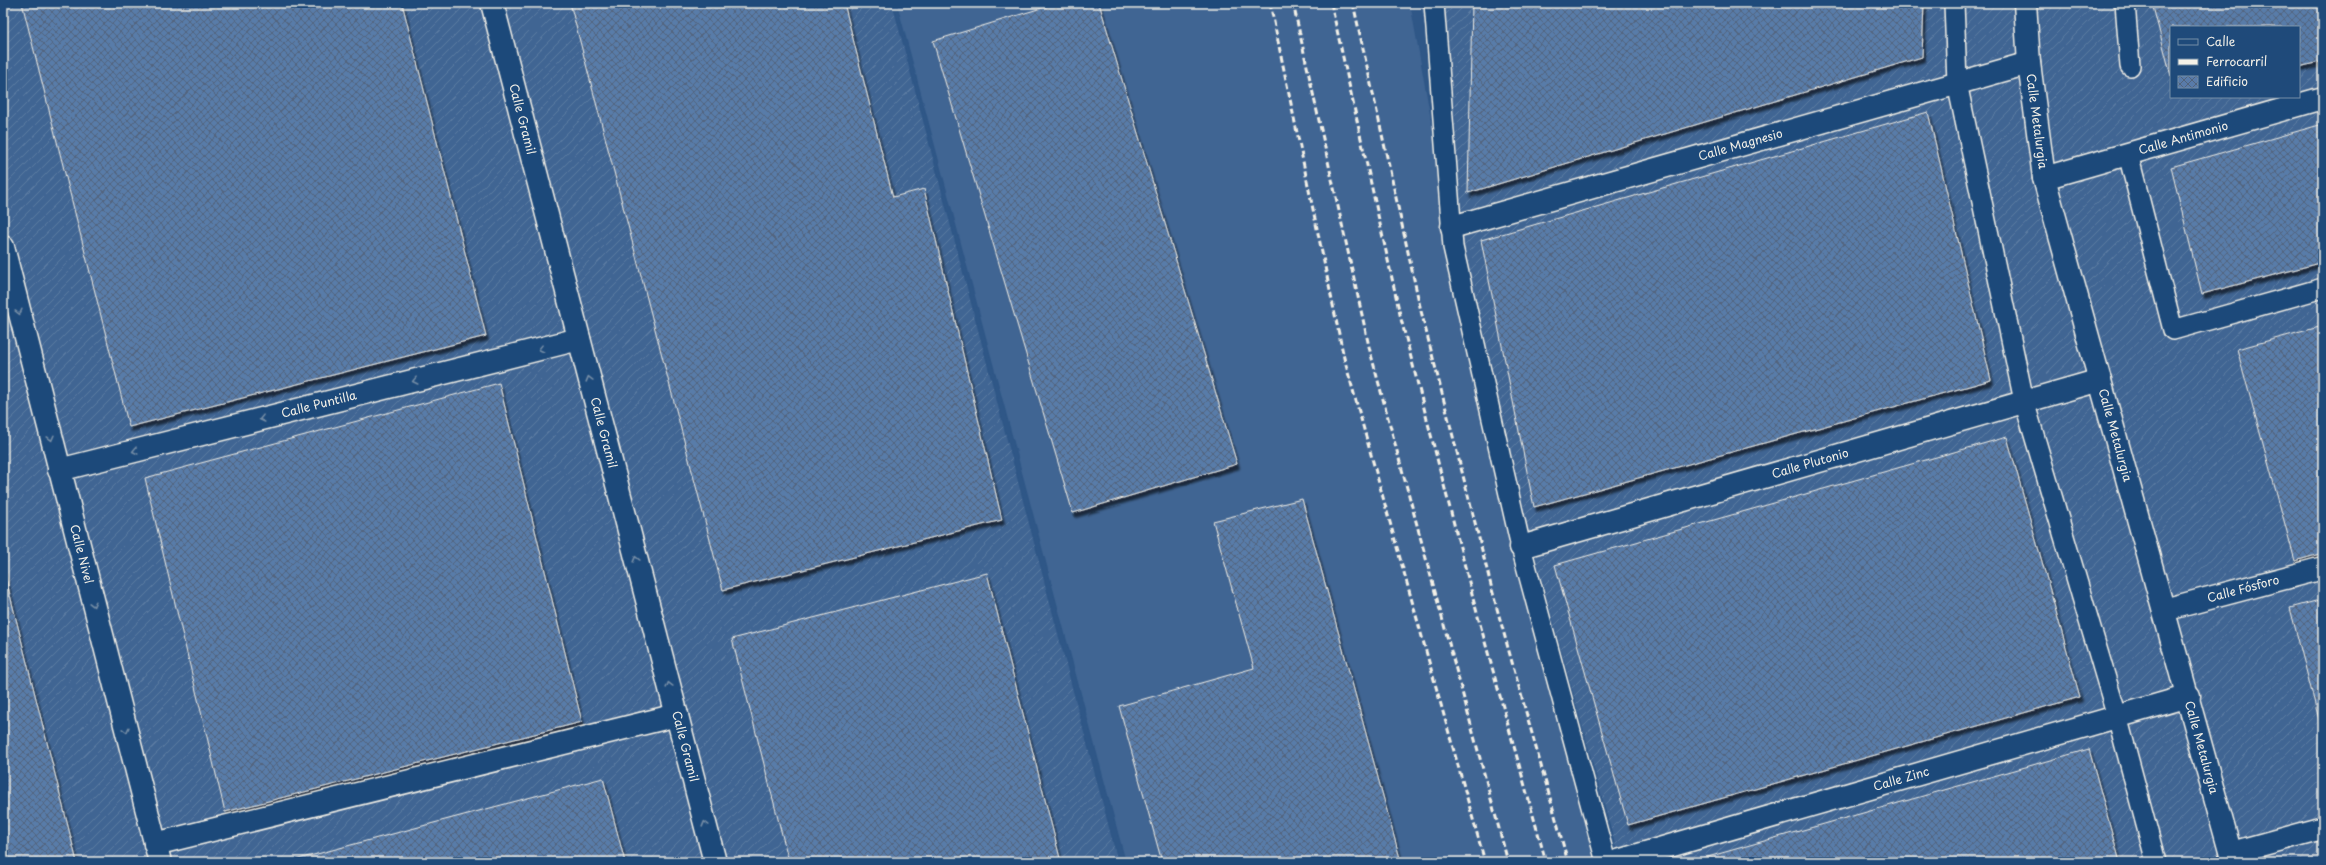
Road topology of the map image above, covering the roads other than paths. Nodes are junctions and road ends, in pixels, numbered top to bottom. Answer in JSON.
{"nodes":[{"id":1,"x":492,"y":3,"type":"edge"},
{"id":2,"x":1434,"y":3,"type":"edge"},
{"id":3,"x":1954,"y":3,"type":"edge"},
{"id":4,"x":2025,"y":3,"type":"edge"},
{"id":5,"x":2124,"y":3,"type":"edge"},
{"id":6,"x":2028,"y":63,"type":"junction"},
{"id":7,"x":2130,"y":66,"type":"dead end"},
{"id":8,"x":1957,"y":83,"type":"junction"},
{"id":9,"x":2323,"y":98,"type":"edge"},
{"id":10,"x":2128,"y":154,"type":"junction"},
{"id":11,"x":2044,"y":178,"type":"junction"},
{"id":12,"x":1452,"y":227,"type":"junction"},
{"id":13,"x":3,"y":247,"type":"edge"},
{"id":14,"x":2323,"y":288,"type":"edge"},
{"id":15,"x":579,"y":339,"type":"junction"},
{"id":16,"x":2100,"y":380,"type":"junction"},
{"id":17,"x":2024,"y":401,"type":"junction"},
{"id":18,"x":59,"y":470,"type":"junction"},
{"id":19,"x":1521,"y":547,"type":"junction"},
{"id":20,"x":2323,"y":568,"type":"edge"},
{"id":21,"x":2164,"y":610,"type":"junction"},
{"id":22,"x":2189,"y":696,"type":"junction"},
{"id":23,"x":676,"y":715,"type":"junction"},
{"id":24,"x":2118,"y":716,"type":"junction"},
{"id":25,"x":2323,"y":828,"type":"edge"},
{"id":26,"x":158,"y":853,"type":"edge"},
{"id":27,"x":2232,"y":858,"type":"edge"},
{"id":28,"x":715,"y":862,"type":"edge"},
{"id":29,"x":1606,"y":862,"type":"edge"},
{"id":30,"x":1614,"y":862,"type":"edge"},
{"id":31,"x":2156,"y":862,"type":"edge"}],
"edges":[{"from":1,"to":15,"type":"street","name":"Calle Gramil"},
{"from":2,"to":12,"type":"lane"},
{"from":3,"to":8,"type":"lane"},
{"from":4,"to":6,"type":"street","name":"Calle Metalurgia"},
{"from":5,"to":7,"type":"lane"},
{"from":6,"to":8,"type":"street","name":"Calle Magnesio"},
{"from":6,"to":11,"type":"street","name":"Calle Metalurgia"},
{"from":8,"to":12,"type":"street","name":"Calle Magnesio"},
{"from":8,"to":17,"type":"lane"},
{"from":9,"to":10,"type":"street","name":"Calle Antimonio"},
{"from":10,"to":11,"type":"street","name":"Calle Antimonio"},
{"from":10,"to":14,"type":"lane"},
{"from":11,"to":16,"type":"street","name":"Calle Metalurgia"},
{"from":12,"to":19,"type":"lane"},
{"from":13,"to":18,"type":"street","name":"Calle Nivel","one_way":true},
{"from":15,"to":18,"type":"street","name":"Calle Puntilla","one_way":true},
{"from":23,"to":15,"type":"street","name":"Calle Gramil","one_way":true},
{"from":16,"to":17,"type":"street","name":"Calle Plutonio"},
{"from":16,"to":21,"type":"street","name":"Calle Metalurgia"},
{"from":17,"to":19,"type":"street","name":"Calle Plutonio"},
{"from":17,"to":24,"type":"lane"},
{"from":18,"to":26,"type":"street","name":"Calle Nivel","one_way":true},
{"from":19,"to":29,"type":"lane"},
{"from":20,"to":21,"type":"street","name":"Calle Fósforo"},
{"from":21,"to":22,"type":"street","name":"Calle Metalurgia"},
{"from":22,"to":24,"type":"street","name":"Calle Zinc"},
{"from":22,"to":27,"type":"street","name":"Calle Metalurgia"},
{"from":23,"to":26,"type":"street"},
{"from":28,"to":23,"type":"street","name":"Calle Gramil","one_way":true},
{"from":24,"to":30,"type":"street","name":"Calle Zinc"},
{"from":24,"to":31,"type":"lane"},
{"from":25,"to":27,"type":"street"}]}
